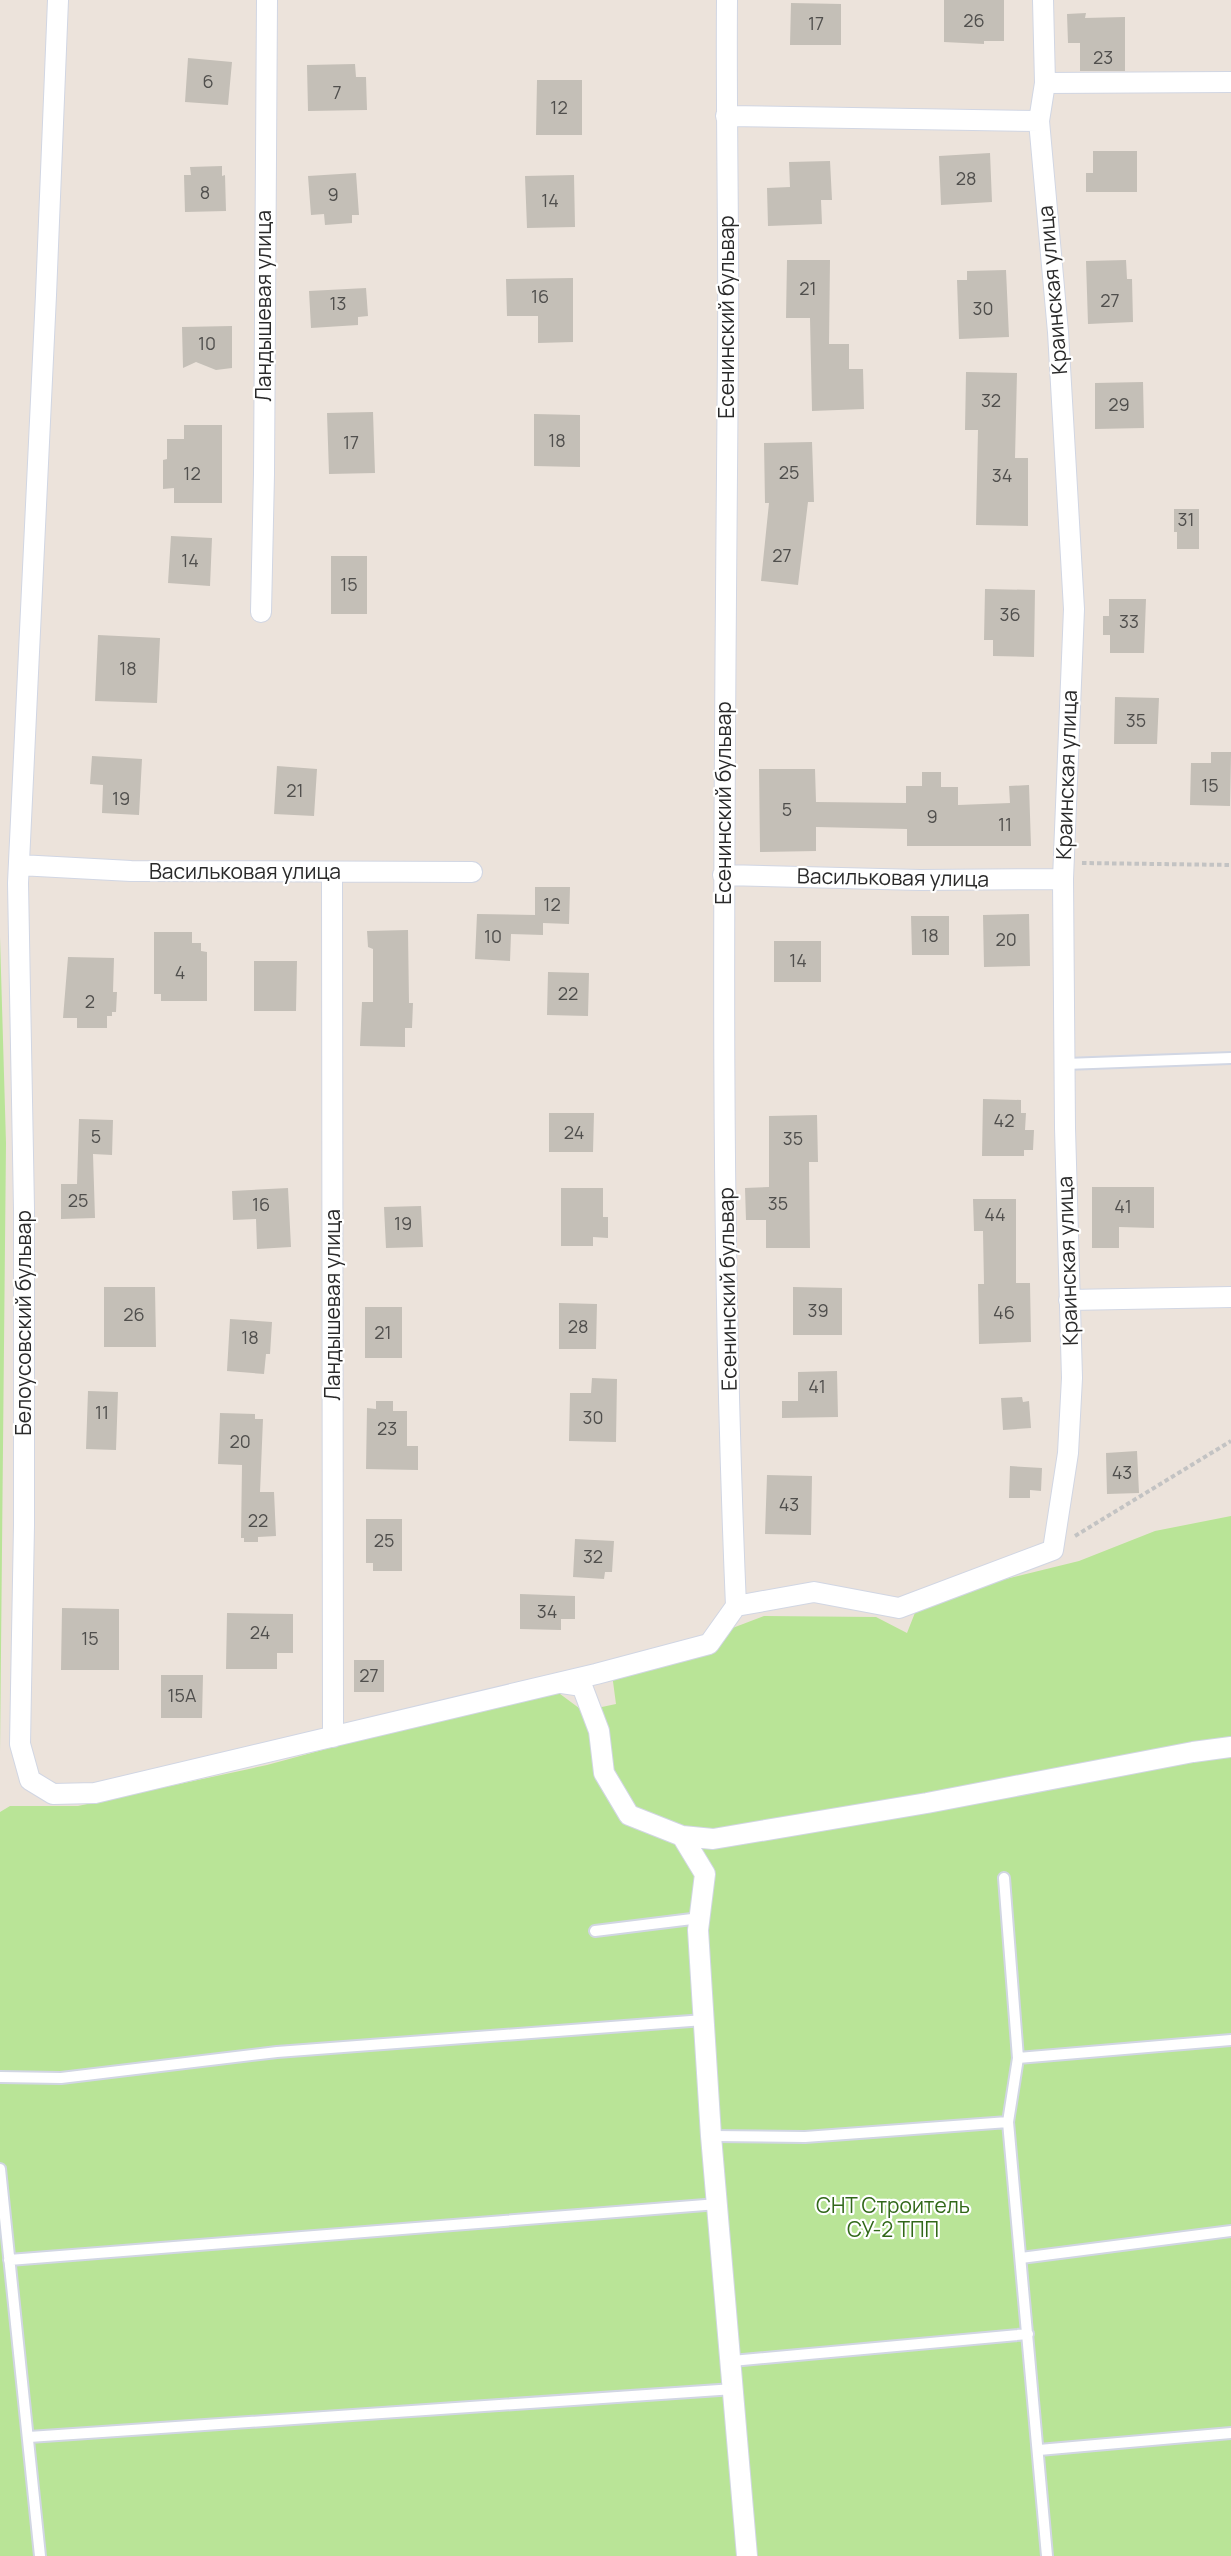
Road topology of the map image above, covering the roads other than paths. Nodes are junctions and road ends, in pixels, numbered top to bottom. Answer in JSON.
{"nodes":[{"id":1,"x":58,"y":0,"type":"edge"},
{"id":2,"x":267,"y":0,"type":"edge"},
{"id":3,"x":726,"y":0,"type":"edge"},
{"id":4,"x":1043,"y":0,"type":"edge"},
{"id":5,"x":1231,"y":82,"type":"edge"},
{"id":6,"x":1045,"y":83,"type":"junction"},
{"id":7,"x":726,"y":116,"type":"junction"},
{"id":8,"x":1039,"y":121,"type":"junction"},
{"id":9,"x":261,"y":612,"type":"dead end"},
{"id":10,"x":13,"y":857,"type":"edge"},
{"id":11,"x":1063,"y":871,"type":"junction"},
{"id":12,"x":472,"y":872,"type":"dead end"},
{"id":13,"x":332,"y":873,"type":"junction"},
{"id":14,"x":723,"y":875,"type":"junction"},
{"id":15,"x":1231,"y":1058,"type":"edge"},
{"id":16,"x":1065,"y":1064,"type":"junction"},
{"id":17,"x":1231,"y":1297,"type":"edge"},
{"id":18,"x":1068,"y":1300,"type":"junction"},
{"id":19,"x":736,"y":1606,"type":"junction"},
{"id":20,"x":555,"y":1683,"type":"junction"},
{"id":21,"x":333,"y":1737,"type":"junction"},
{"id":22,"x":1231,"y":1747,"type":"edge"},
{"id":23,"x":682,"y":1836,"type":"junction"},
{"id":24,"x":1004,"y":1878,"type":"dead end"},
{"id":25,"x":699,"y":1918,"type":"junction"},
{"id":26,"x":595,"y":1931,"type":"dead end"},
{"id":27,"x":704,"y":2020,"type":"junction"},
{"id":28,"x":1231,"y":2040,"type":"edge"},
{"id":29,"x":1018,"y":2058,"type":"junction"},
{"id":30,"x":0,"y":2077,"type":"edge"},
{"id":31,"x":1008,"y":2122,"type":"junction"},
{"id":32,"x":711,"y":2136,"type":"junction"},
{"id":33,"x":0,"y":2169,"type":"edge"},
{"id":34,"x":718,"y":2204,"type":"junction"},
{"id":35,"x":1231,"y":2231,"type":"edge"},
{"id":36,"x":1021,"y":2258,"type":"junction"},
{"id":37,"x":9,"y":2260,"type":"junction"},
{"id":38,"x":1028,"y":2334,"type":"junction"},
{"id":39,"x":732,"y":2361,"type":"junction"},
{"id":40,"x":734,"y":2389,"type":"junction"},
{"id":41,"x":1231,"y":2433,"type":"edge"},
{"id":42,"x":29,"y":2436,"type":"junction"},
{"id":43,"x":1039,"y":2450,"type":"junction"},
{"id":44,"x":40,"y":2556,"type":"edge"},
{"id":45,"x":747,"y":2556,"type":"edge"},
{"id":46,"x":1047,"y":2556,"type":"edge"}],
"edges":[{"from":1,"to":10,"type":"street","name":"Белоусовский бульвар"},
{"from":2,"to":9,"type":"street","name":"Ландышевая улица"},
{"from":3,"to":7,"type":"street","name":"Есенинский бульвар"},
{"from":4,"to":6,"type":"street","name":"Краинская улица"},
{"from":5,"to":6,"type":"street"},
{"from":6,"to":8,"type":"street","name":"Краинская улица"},
{"from":7,"to":8,"type":"street"},
{"from":7,"to":14,"type":"street","name":"Есенинский бульвар"},
{"from":8,"to":11,"type":"street","name":"Краинская улица"},
{"from":10,"to":13,"type":"street","name":"Васильковая улица"},
{"from":10,"to":21,"type":"street","name":"Белоусовский бульвар"},
{"from":11,"to":14,"type":"street","name":"Васильковая улица"},
{"from":11,"to":16,"type":"street","name":"Краинская улица"},
{"from":12,"to":13,"type":"street","name":"Васильковая улица"},
{"from":13,"to":21,"type":"street","name":"Ландышевая улица"},
{"from":14,"to":19,"type":"street","name":"Есенинский бульвар"},
{"from":15,"to":16,"type":"lane"},
{"from":16,"to":18,"type":"street","name":"Краинская улица"},
{"from":17,"to":18,"type":"street"},
{"from":18,"to":19,"type":"street","name":"Краинская улица"},
{"from":19,"to":20,"type":"street"},
{"from":20,"to":21,"type":"street"},
{"from":20,"to":23,"type":"street"},
{"from":22,"to":23,"type":"street"},
{"from":23,"to":25,"type":"street"},
{"from":24,"to":29,"type":"lane"},
{"from":25,"to":26,"type":"lane"},
{"from":25,"to":27,"type":"street"},
{"from":27,"to":30,"type":"lane"},
{"from":27,"to":32,"type":"street"},
{"from":28,"to":29,"type":"lane"},
{"from":29,"to":31,"type":"lane"},
{"from":31,"to":32,"type":"lane"},
{"from":31,"to":36,"type":"lane"},
{"from":32,"to":34,"type":"street"},
{"from":33,"to":37,"type":"lane"},
{"from":34,"to":37,"type":"lane"},
{"from":34,"to":39,"type":"street"},
{"from":35,"to":36,"type":"lane"},
{"from":36,"to":38,"type":"lane"},
{"from":37,"to":42,"type":"lane"},
{"from":38,"to":39,"type":"lane"},
{"from":38,"to":43,"type":"lane"},
{"from":39,"to":40,"type":"street"},
{"from":40,"to":42,"type":"lane"},
{"from":40,"to":45,"type":"street"},
{"from":41,"to":43,"type":"lane"},
{"from":42,"to":44,"type":"lane"},
{"from":43,"to":46,"type":"lane"}]}
